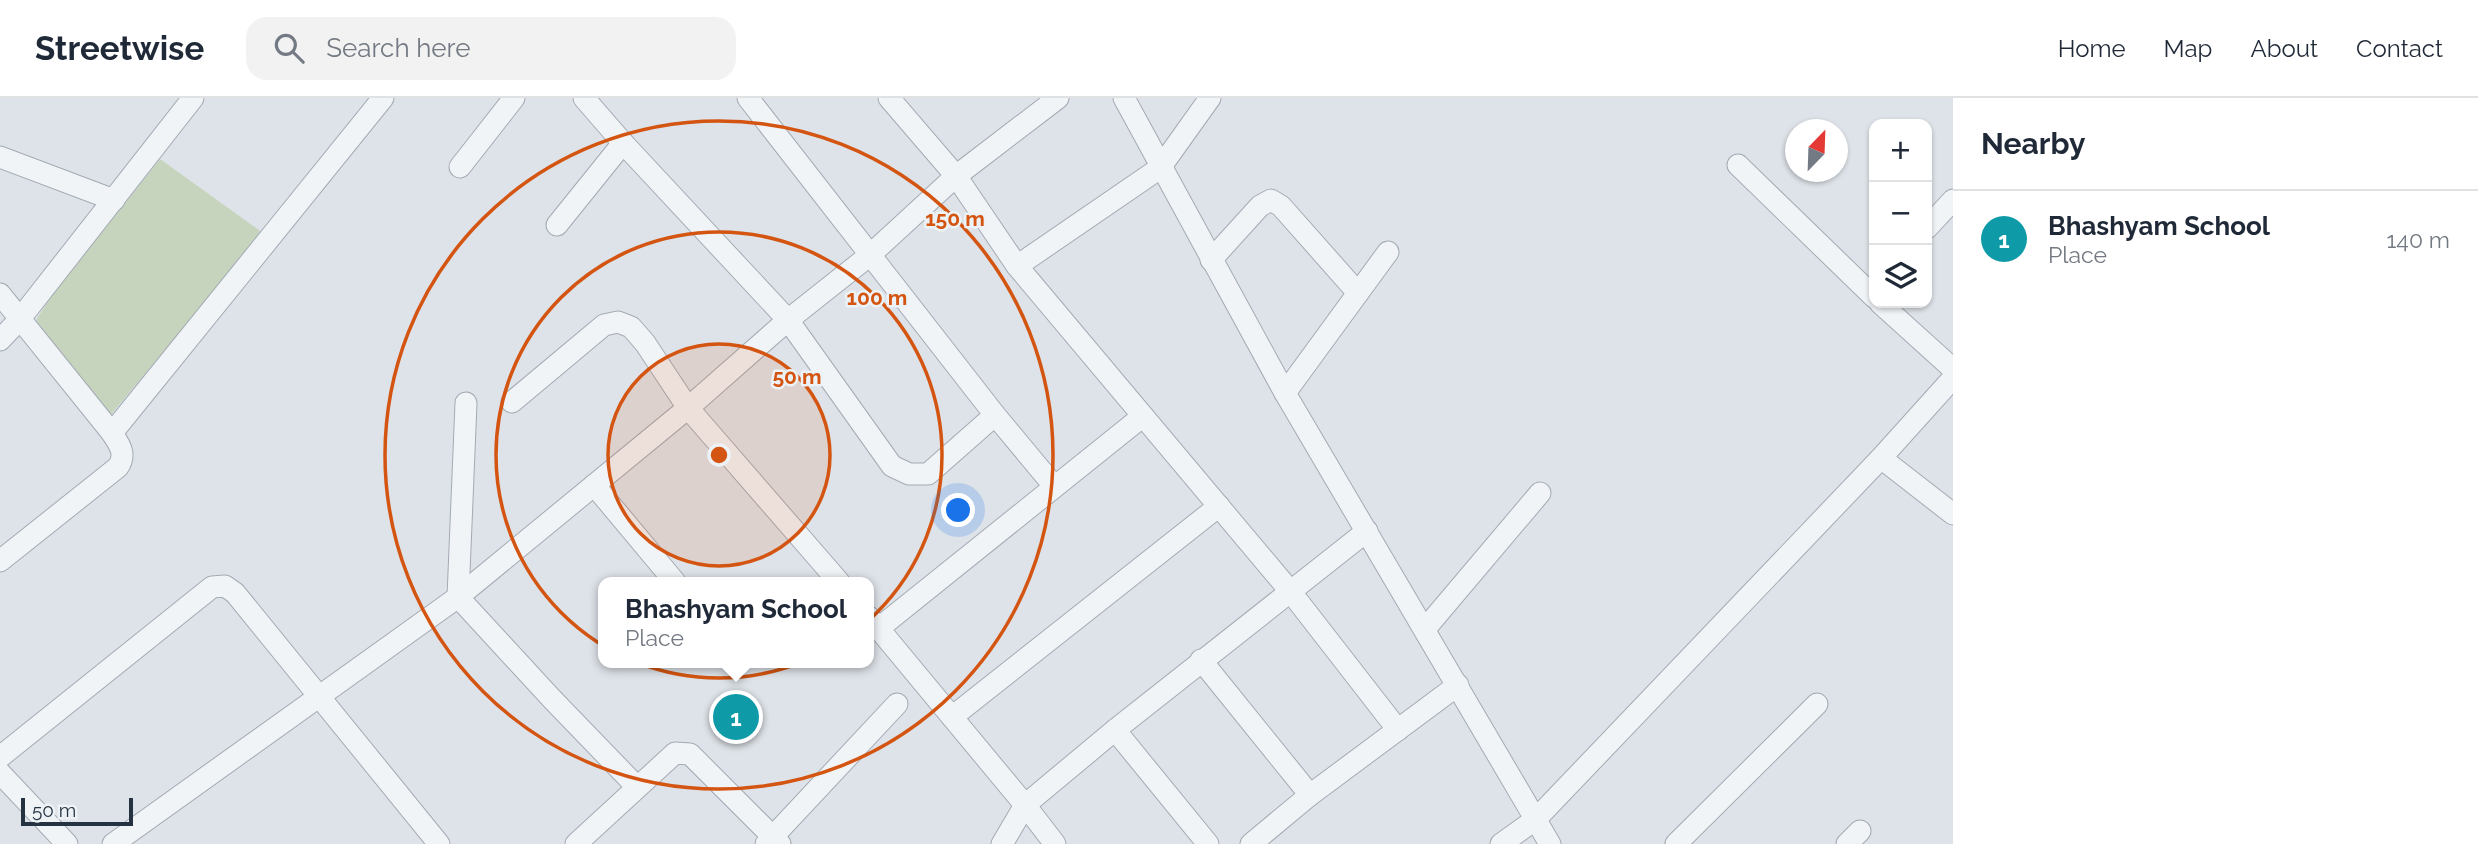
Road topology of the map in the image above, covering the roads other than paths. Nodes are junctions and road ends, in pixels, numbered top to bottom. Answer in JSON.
{"nodes":[{"id":1,"x":192,"y":98,"type":"edge"},
{"id":2,"x":383,"y":98,"type":"edge"},
{"id":3,"x":514,"y":98,"type":"edge"},
{"id":4,"x":584,"y":98,"type":"edge"},
{"id":5,"x":748,"y":98,"type":"edge"},
{"id":6,"x":890,"y":98,"type":"edge"},
{"id":7,"x":1124,"y":98,"type":"edge"},
{"id":8,"x":1210,"y":98,"type":"edge"},
{"id":9,"x":1046,"y":101,"type":"edge"},
{"id":10,"x":623,"y":143,"type":"junction"},
{"id":11,"x":0,"y":157,"type":"edge"},
{"id":12,"x":1738,"y":165,"type":"dead end"},
{"id":13,"x":460,"y":167,"type":"dead end"},
{"id":14,"x":1160,"y":168,"type":"junction"},
{"id":15,"x":956,"y":176,"type":"junction"},
{"id":16,"x":114,"y":200,"type":"junction"},
{"id":17,"x":1953,"y":200,"type":"edge"},
{"id":18,"x":1932,"y":223,"type":"edge"},
{"id":19,"x":557,"y":225,"type":"dead end"},
{"id":20,"x":1388,"y":252,"type":"dead end"},
{"id":21,"x":870,"y":255,"type":"junction"},
{"id":22,"x":1211,"y":260,"type":"junction"},
{"id":23,"x":1017,"y":266,"type":"junction"},
{"id":24,"x":1358,"y":293,"type":"junction"},
{"id":25,"x":1869,"y":293,"type":"edge"},
{"id":26,"x":0,"y":294,"type":"edge"},
{"id":27,"x":1886,"y":308,"type":"edge"},
{"id":28,"x":19,"y":320,"type":"junction"},
{"id":29,"x":788,"y":320,"type":"junction"},
{"id":30,"x":0,"y":340,"type":"edge"},
{"id":31,"x":1953,"y":369,"type":"edge"},
{"id":32,"x":1953,"y":377,"type":"edge"},
{"id":33,"x":1285,"y":393,"type":"junction"},
{"id":34,"x":512,"y":402,"type":"dead end"},
{"id":35,"x":466,"y":403,"type":"dead end"},
{"id":36,"x":688,"y":408,"type":"junction"},
{"id":37,"x":995,"y":415,"type":"junction"},
{"id":38,"x":1143,"y":416,"type":"junction"},
{"id":39,"x":112,"y":433,"type":"junction"},
{"id":40,"x":1881,"y":458,"type":"junction"},
{"id":41,"x":594,"y":485,"type":"junction"},
{"id":42,"x":1054,"y":486,"type":"junction"},
{"id":43,"x":1540,"y":493,"type":"dead end"},
{"id":44,"x":1219,"y":506,"type":"junction"},
{"id":45,"x":1953,"y":513,"type":"edge"},
{"id":46,"x":1367,"y":531,"type":"junction"},
{"id":47,"x":0,"y":561,"type":"edge"},
{"id":48,"x":671,"y":577,"type":"edge"},
{"id":49,"x":835,"y":577,"type":"edge"},
{"id":50,"x":1290,"y":591,"type":"junction"},
{"id":51,"x":458,"y":597,"type":"junction"},
{"id":52,"x":874,"y":623,"type":"edge"},
{"id":53,"x":1425,"y":629,"type":"junction"},
{"id":54,"x":1201,"y":660,"type":"junction"},
{"id":55,"x":1458,"y":685,"type":"junction"},
{"id":56,"x":318,"y":695,"type":"junction"},
{"id":57,"x":897,"y":704,"type":"dead end"},
{"id":58,"x":1817,"y":704,"type":"dead end"},
{"id":59,"x":952,"y":717,"type":"junction"},
{"id":60,"x":1115,"y":730,"type":"junction"},
{"id":61,"x":1398,"y":730,"type":"junction"},
{"id":62,"x":0,"y":757,"type":"edge"},
{"id":63,"x":0,"y":773,"type":"edge"},
{"id":64,"x":637,"y":787,"type":"junction"},
{"id":65,"x":1310,"y":795,"type":"junction"},
{"id":66,"x":1024,"y":805,"type":"junction"},
{"id":67,"x":1536,"y":819,"type":"junction"},
{"id":68,"x":773,"y":842,"type":"edge"},
{"id":69,"x":66,"y":844,"type":"edge"},
{"id":70,"x":113,"y":844,"type":"edge"},
{"id":71,"x":439,"y":844,"type":"edge"},
{"id":72,"x":576,"y":844,"type":"edge"},
{"id":73,"x":1002,"y":844,"type":"edge"},
{"id":74,"x":1055,"y":844,"type":"edge"},
{"id":75,"x":1208,"y":844,"type":"edge"},
{"id":76,"x":1251,"y":844,"type":"edge"},
{"id":77,"x":1501,"y":844,"type":"edge"},
{"id":78,"x":1550,"y":844,"type":"edge"},
{"id":79,"x":1676,"y":844,"type":"edge"}],
"edges":[{"from":1,"to":16,"type":"street"},
{"from":2,"to":39,"type":"street"},
{"from":3,"to":13,"type":"street"},
{"from":4,"to":10,"type":"street"},
{"from":5,"to":21,"type":"street"},
{"from":6,"to":15,"type":"street"},
{"from":7,"to":14,"type":"street"},
{"from":8,"to":14,"type":"street"},
{"from":9,"to":15,"type":"street"},
{"from":10,"to":19,"type":"street"},
{"from":10,"to":29,"type":"street"},
{"from":11,"to":16,"type":"street"},
{"from":12,"to":25,"type":"street"},
{"from":14,"to":22,"type":"street"},
{"from":14,"to":23,"type":"street"},
{"from":15,"to":21,"type":"street"},
{"from":15,"to":23,"type":"street"},
{"from":16,"to":28,"type":"street"},
{"from":17,"to":18,"type":"street"},
{"from":20,"to":24,"type":"street"},
{"from":21,"to":29,"type":"street"},
{"from":21,"to":37,"type":"street"},
{"from":22,"to":24,"type":"street"},
{"from":22,"to":33,"type":"street"},
{"from":23,"to":38,"type":"street"},
{"from":24,"to":33,"type":"street"},
{"from":26,"to":28,"type":"street"},
{"from":27,"to":31,"type":"street"},
{"from":28,"to":30,"type":"street"},
{"from":28,"to":39,"type":"street"},
{"from":29,"to":36,"type":"street"},
{"from":29,"to":37,"type":"street"},
{"from":32,"to":40,"type":"street"},
{"from":33,"to":46,"type":"street"},
{"from":34,"to":36,"type":"street"},
{"from":35,"to":51,"type":"street"},
{"from":36,"to":41,"type":"street"},
{"from":36,"to":49,"type":"street"},
{"from":37,"to":42,"type":"street"},
{"from":38,"to":42,"type":"street"},
{"from":38,"to":44,"type":"street"},
{"from":39,"to":47,"type":"street"},
{"from":40,"to":45,"type":"street"},
{"from":40,"to":67,"type":"street"},
{"from":41,"to":48,"type":"street"},
{"from":41,"to":51,"type":"street"},
{"from":42,"to":52,"type":"street"},
{"from":43,"to":53,"type":"street"},
{"from":44,"to":50,"type":"street"},
{"from":44,"to":59,"type":"street"},
{"from":46,"to":50,"type":"street"},
{"from":46,"to":53,"type":"street"},
{"from":50,"to":54,"type":"street"},
{"from":50,"to":61,"type":"street"},
{"from":51,"to":56,"type":"street"},
{"from":51,"to":64,"type":"street"},
{"from":52,"to":59,"type":"street"},
{"from":53,"to":55,"type":"street"},
{"from":54,"to":60,"type":"street"},
{"from":54,"to":65,"type":"street"},
{"from":55,"to":61,"type":"street"},
{"from":55,"to":67,"type":"street"},
{"from":56,"to":62,"type":"street"},
{"from":56,"to":70,"type":"street"},
{"from":56,"to":71,"type":"street"},
{"from":57,"to":68,"type":"street"},
{"from":58,"to":79,"type":"street"},
{"from":59,"to":66,"type":"street"},
{"from":60,"to":66,"type":"street"},
{"from":60,"to":75,"type":"street"},
{"from":61,"to":65,"type":"street"},
{"from":63,"to":69,"type":"street"},
{"from":64,"to":68,"type":"street"},
{"from":64,"to":72,"type":"street"},
{"from":65,"to":76,"type":"street"},
{"from":66,"to":73,"type":"street"},
{"from":66,"to":74,"type":"street"},
{"from":67,"to":77,"type":"street"},
{"from":67,"to":78,"type":"street"}]}
